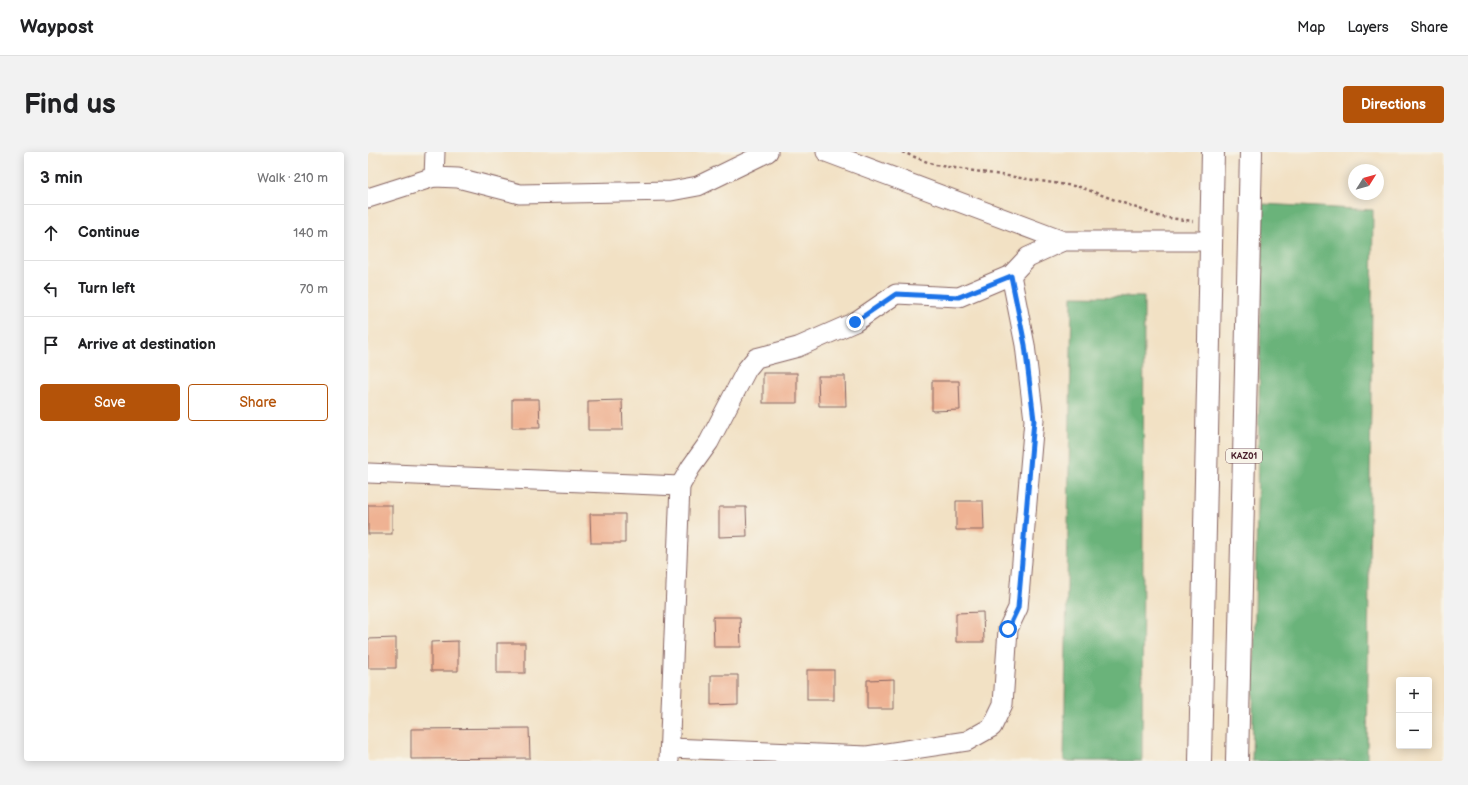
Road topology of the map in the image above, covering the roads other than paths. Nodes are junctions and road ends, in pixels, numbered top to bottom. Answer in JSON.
{"nodes":[{"id":1,"x":435,"y":152,"type":"edge"},
{"id":2,"x":768,"y":152,"type":"edge"},
{"id":3,"x":826,"y":152,"type":"edge"},
{"id":4,"x":1213,"y":152,"type":"edge"},
{"id":5,"x":1251,"y":152,"type":"edge"},
{"id":6,"x":434,"y":177,"type":"junction"},
{"id":7,"x":368,"y":198,"type":"edge"},
{"id":8,"x":1212,"y":232,"type":"junction"},
{"id":9,"x":1064,"y":241,"type":"junction"},
{"id":10,"x":1011,"y":276,"type":"junction"},
{"id":11,"x":368,"y":473,"type":"edge"},
{"id":12,"x":680,"y":486,"type":"junction"},
{"id":13,"x":670,"y":755,"type":"edge"},
{"id":14,"x":867,"y":758,"type":"edge"},
{"id":15,"x":1200,"y":761,"type":"edge"},
{"id":16,"x":1237,"y":761,"type":"edge"}],
"edges":[{"from":1,"to":6,"type":"lane"},
{"from":2,"to":6,"type":"lane"},
{"from":3,"to":9,"type":"lane"},
{"from":4,"to":8,"type":"highway"},
{"from":5,"to":16,"type":"highway","number":"KАZ01"},
{"from":6,"to":7,"type":"lane"},
{"from":8,"to":9,"type":"lane"},
{"from":8,"to":15,"type":"highway"},
{"from":9,"to":10,"type":"lane"},
{"from":10,"to":12,"type":"lane"},
{"from":10,"to":14,"type":"lane"},
{"from":11,"to":12,"type":"lane"},
{"from":12,"to":13,"type":"lane"},
{"from":13,"to":14,"type":"lane"}]}
